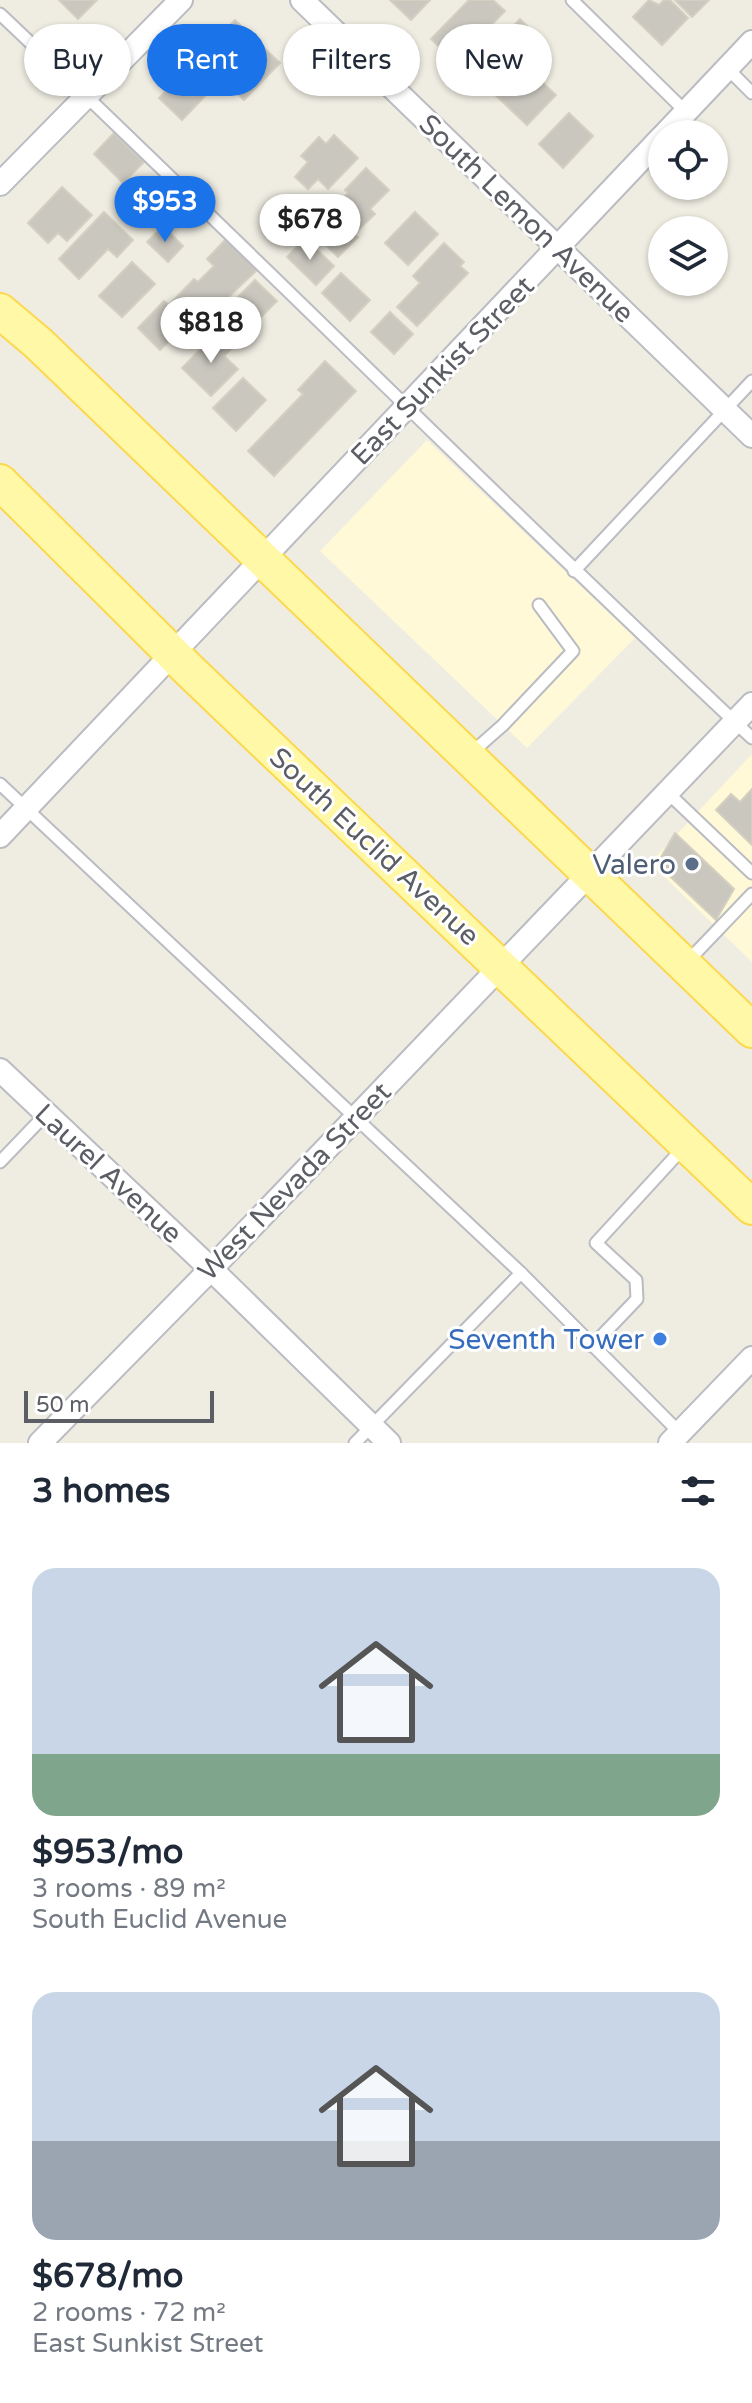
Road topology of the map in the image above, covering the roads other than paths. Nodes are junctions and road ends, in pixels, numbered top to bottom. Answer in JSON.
{"nodes":[{"id":1,"x":181,"y":0,"type":"edge"},
{"id":2,"x":302,"y":0,"type":"edge"},
{"id":3,"x":572,"y":0,"type":"edge"},
{"id":4,"x":0,"y":14,"type":"edge"},
{"id":5,"x":24,"y":37,"type":"edge"},
{"id":6,"x":752,"y":42,"type":"edge"},
{"id":7,"x":131,"y":51,"type":"edge"},
{"id":8,"x":727,"y":68,"type":"junction"},
{"id":9,"x":752,"y":93,"type":"edge"},
{"id":10,"x":87,"y":96,"type":"joint"},
{"id":11,"x":686,"y":112,"type":"junction"},
{"id":12,"x":679,"y":120,"type":"edge"},
{"id":13,"x":648,"y":153,"type":"edge"},
{"id":14,"x":0,"y":184,"type":"edge"},
{"id":15,"x":557,"y":249,"type":"junction"},
{"id":16,"x":0,"y":311,"type":"edge"},
{"id":17,"x":752,"y":381,"type":"edge"},
{"id":18,"x":408,"y":406,"type":"junction"},
{"id":19,"x":725,"y":410,"type":"junction"},
{"id":20,"x":752,"y":436,"type":"edge"},
{"id":21,"x":0,"y":482,"type":"edge"},
{"id":22,"x":263,"y":557,"type":"junction"},
{"id":23,"x":574,"y":571,"type":"junction"},
{"id":24,"x":539,"y":605,"type":"dead end"},
{"id":25,"x":172,"y":653,"type":"junction"},
{"id":26,"x":752,"y":704,"type":"edge"},
{"id":27,"x":735,"y":722,"type":"junction"},
{"id":28,"x":752,"y":738,"type":"edge"},
{"id":29,"x":468,"y":755,"type":"junction"},
{"id":30,"x":0,"y":784,"type":"edge"},
{"id":31,"x":667,"y":792,"type":"junction"},
{"id":32,"x":26,"y":809,"type":"junction"},
{"id":33,"x":0,"y":836,"type":"edge"},
{"id":34,"x":589,"y":873,"type":"junction"},
{"id":35,"x":752,"y":873,"type":"edge"},
{"id":36,"x":752,"y":894,"type":"edge"},
{"id":37,"x":500,"y":965,"type":"junction"},
{"id":38,"x":685,"y":965,"type":"junction"},
{"id":39,"x":752,"y":1030,"type":"edge"},
{"id":40,"x":0,"y":1070,"type":"edge"},
{"id":41,"x":46,"y":1114,"type":"junction"},
{"id":42,"x":356,"y":1117,"type":"junction"},
{"id":43,"x":687,"y":1144,"type":"junction"},
{"id":44,"x":0,"y":1162,"type":"edge"},
{"id":45,"x":752,"y":1207,"type":"edge"},
{"id":46,"x":211,"y":1269,"type":"junction"},
{"id":47,"x":521,"y":1273,"type":"junction"},
{"id":48,"x":592,"y":1346,"type":"junction"},
{"id":49,"x":752,"y":1358,"type":"edge"},
{"id":50,"x":371,"y":1426,"type":"junction"},
{"id":51,"x":675,"y":1438,"type":"edge"},
{"id":52,"x":40,"y":1443,"type":"edge"},
{"id":53,"x":355,"y":1443,"type":"edge"},
{"id":54,"x":389,"y":1443,"type":"edge"}],
"edges":[{"from":1,"to":7,"type":"street"},
{"from":2,"to":15,"type":"street","name":"South Lemon Avenue"},
{"from":3,"to":11,"type":"lane"},
{"from":4,"to":5,"type":"lane"},
{"from":6,"to":8,"type":"street","name":"East Sunkist Street"},
{"from":8,"to":9,"type":"lane"},
{"from":8,"to":11,"type":"street","name":"East Sunkist Street"},
{"from":10,"to":14,"type":"street"},
{"from":10,"to":18,"type":"lane"},
{"from":11,"to":12,"type":"street","name":"East Sunkist Street"},
{"from":13,"to":15,"type":"street","name":"East Sunkist Street"},
{"from":15,"to":18,"type":"street","name":"East Sunkist Street"},
{"from":15,"to":19,"type":"street","name":"South Lemon Avenue"},
{"from":16,"to":22,"type":"main road"},
{"from":17,"to":19,"type":"lane"},
{"from":18,"to":22,"type":"street","name":"East Sunkist Street"},
{"from":18,"to":23,"type":"lane"},
{"from":19,"to":20,"type":"street","name":"South Lemon Avenue"},
{"from":19,"to":23,"type":"lane"},
{"from":21,"to":25,"type":"main road","name":"South Euclid Avenue"},
{"from":22,"to":25,"type":"street","name":"East Sunkist Street"},
{"from":22,"to":29,"type":"main road"},
{"from":23,"to":27,"type":"lane"},
{"from":24,"to":29,"type":"lane"},
{"from":25,"to":32,"type":"street","name":"East Sunkist Street"},
{"from":25,"to":37,"type":"main road","name":"South Euclid Avenue"},
{"from":26,"to":27,"type":"street","name":"West Nevada Street"},
{"from":27,"to":28,"type":"lane"},
{"from":27,"to":31,"type":"street","name":"West Nevada Street"},
{"from":29,"to":34,"type":"main road"},
{"from":30,"to":32,"type":"lane"},
{"from":31,"to":34,"type":"street","name":"West Nevada Street"},
{"from":31,"to":35,"type":"lane"},
{"from":32,"to":33,"type":"street","name":"East Sunkist Street"},
{"from":32,"to":42,"type":"lane"},
{"from":34,"to":37,"type":"street","name":"West Nevada Street"},
{"from":34,"to":38,"type":"main road"},
{"from":36,"to":38,"type":"lane"},
{"from":37,"to":42,"type":"street","name":"West Nevada Street"},
{"from":37,"to":43,"type":"main road","name":"South Euclid Avenue"},
{"from":38,"to":39,"type":"main road"},
{"from":40,"to":41,"type":"street","name":"Laurel Avenue"},
{"from":41,"to":44,"type":"lane"},
{"from":41,"to":46,"type":"street","name":"Laurel Avenue"},
{"from":42,"to":46,"type":"street","name":"West Nevada Street"},
{"from":42,"to":47,"type":"lane"},
{"from":43,"to":45,"type":"main road","name":"South Euclid Avenue"},
{"from":43,"to":48,"type":"lane"},
{"from":46,"to":50,"type":"street","name":"Laurel Avenue"},
{"from":46,"to":52,"type":"street","name":"West Nevada Street"},
{"from":47,"to":48,"type":"lane"},
{"from":47,"to":50,"type":"lane"},
{"from":48,"to":51,"type":"lane"},
{"from":49,"to":51,"type":"street"},
{"from":50,"to":53,"type":"lane"},
{"from":50,"to":54,"type":"street","name":"Laurel Avenue"}]}
